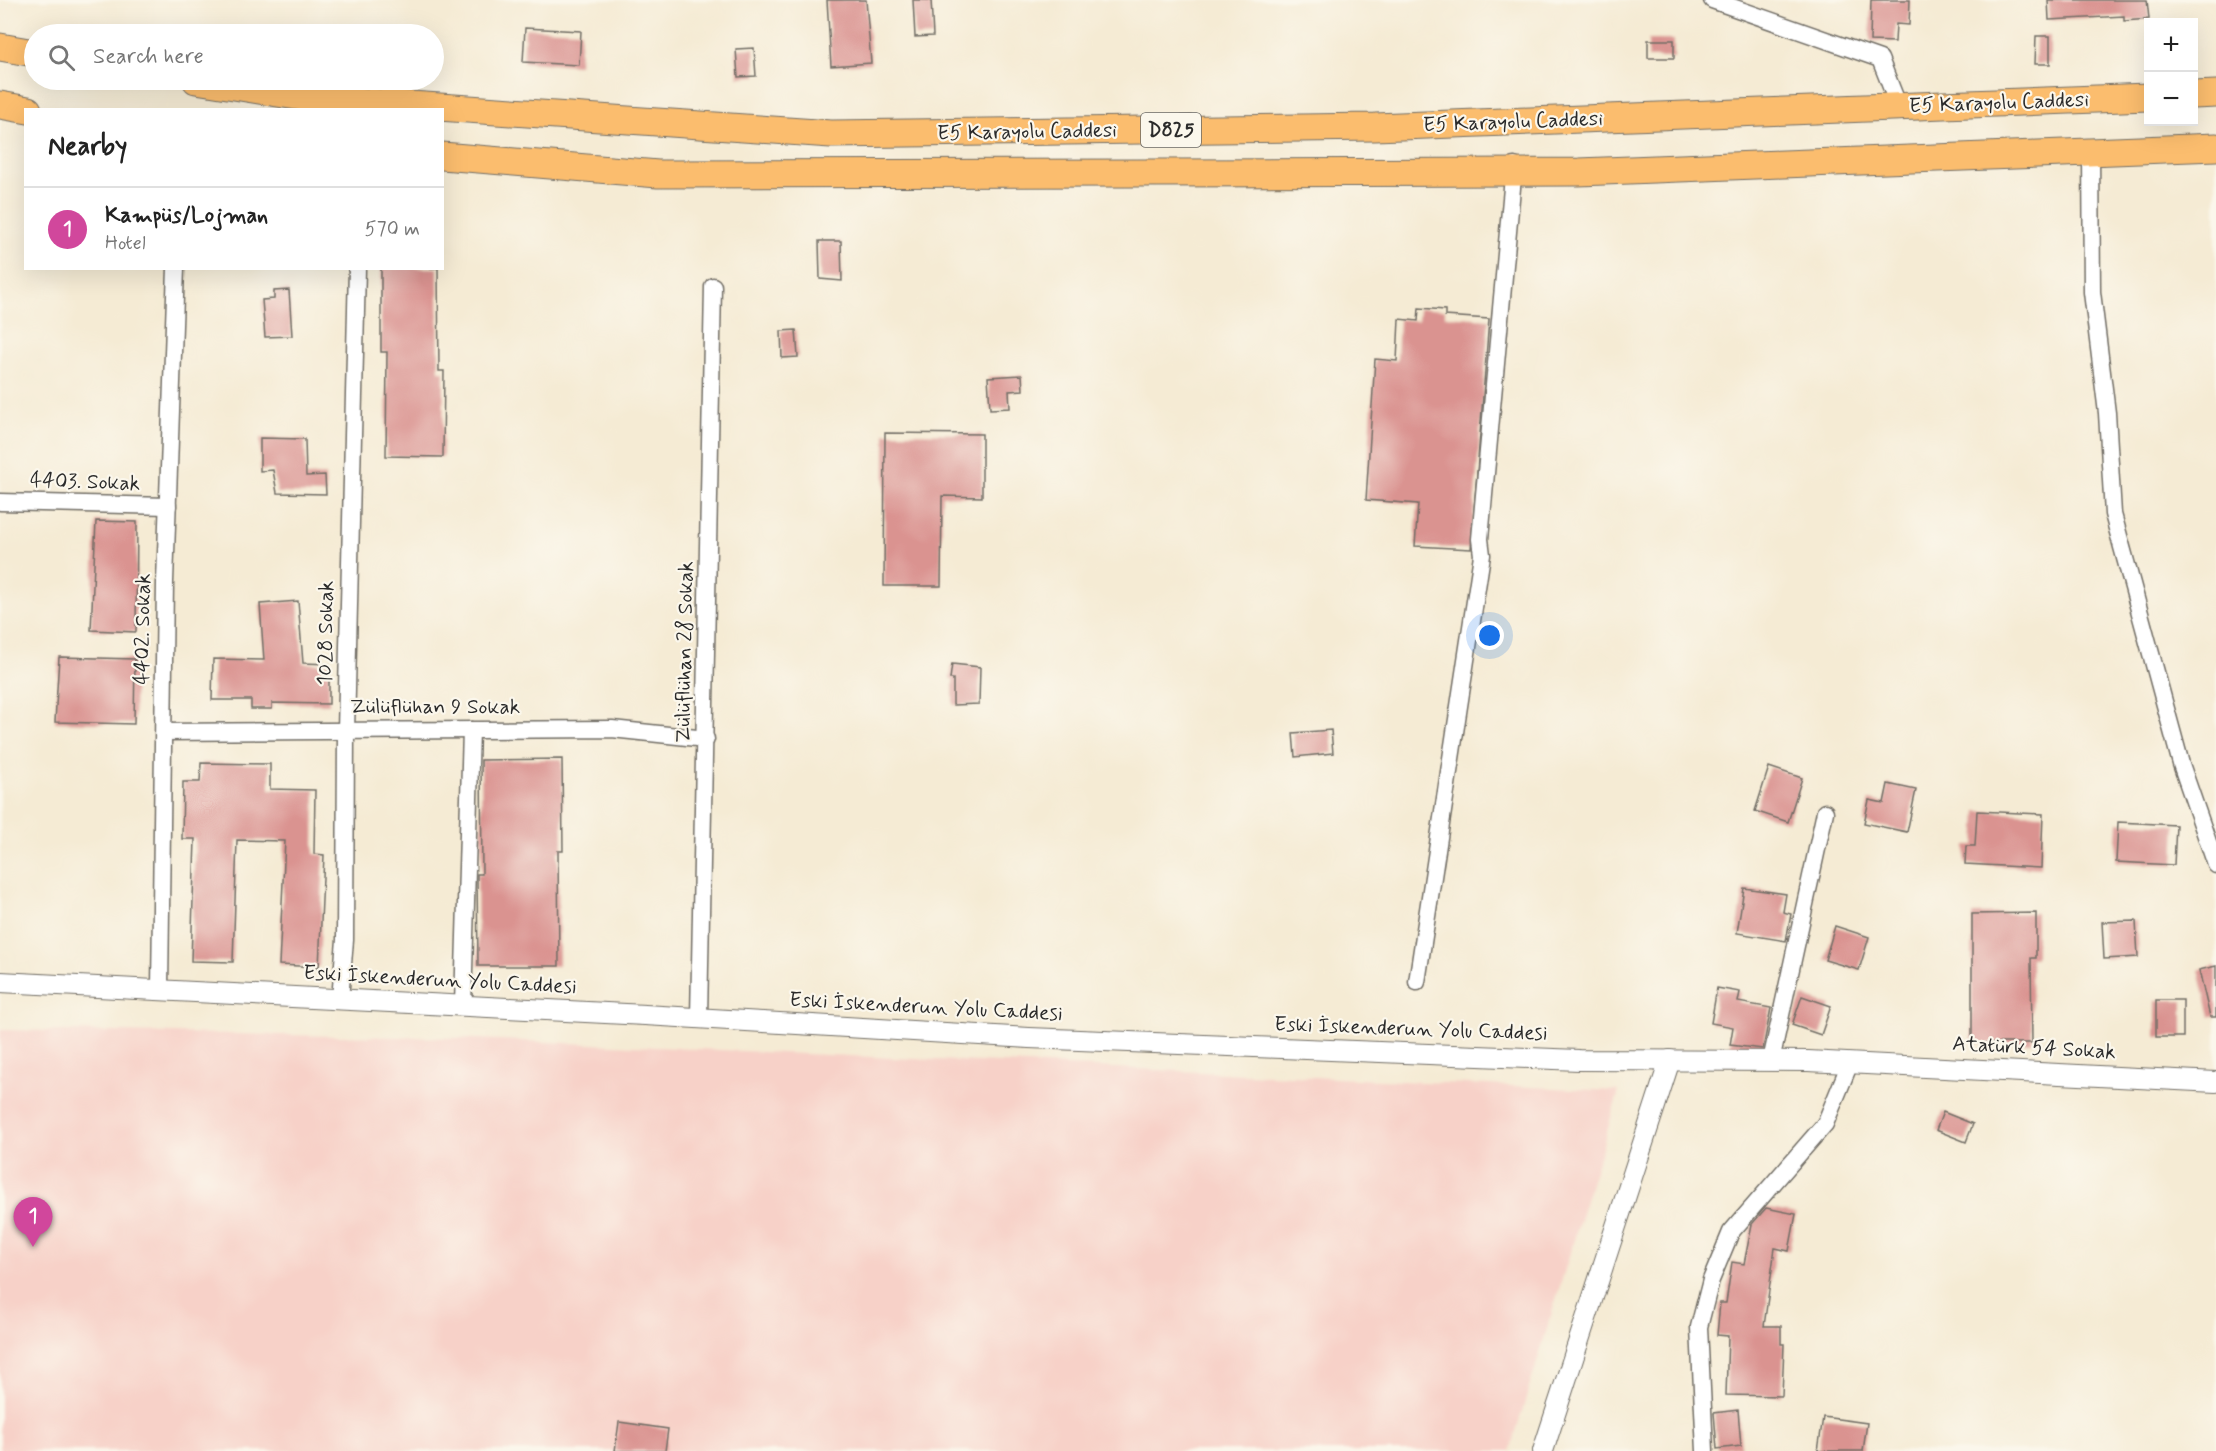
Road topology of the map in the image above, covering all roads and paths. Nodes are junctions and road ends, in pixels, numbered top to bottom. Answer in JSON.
{"nodes":[{"id":1,"x":1712,"y":0,"type":"edge"},
{"id":2,"x":0,"y":47,"type":"edge"},
{"id":3,"x":24,"y":51,"type":"edge"},
{"id":4,"x":259,"y":90,"type":"edge"},
{"id":5,"x":2216,"y":94,"type":"edge"},
{"id":6,"x":2198,"y":95,"type":"edge"},
{"id":7,"x":2144,"y":97,"type":"edge"},
{"id":8,"x":0,"y":105,"type":"edge"},
{"id":9,"x":1899,"y":107,"type":"junction"},
{"id":10,"x":24,"y":109,"type":"edge"},
{"id":11,"x":2216,"y":147,"type":"edge"},
{"id":12,"x":2091,"y":152,"type":"junction"},
{"id":13,"x":444,"y":156,"type":"edge"},
{"id":14,"x":1514,"y":169,"type":"junction"},
{"id":15,"x":176,"y":270,"type":"edge"},
{"id":16,"x":357,"y":270,"type":"edge"},
{"id":17,"x":713,"y":286,"type":"dead end"},
{"id":18,"x":0,"y":502,"type":"edge"},
{"id":19,"x":168,"y":506,"type":"junction"},
{"id":20,"x":471,"y":730,"type":"junction"},
{"id":21,"x":346,"y":731,"type":"junction"},
{"id":22,"x":164,"y":732,"type":"junction"},
{"id":23,"x":706,"y":739,"type":"junction"},
{"id":24,"x":1825,"y":812,"type":"dead end"},
{"id":25,"x":2216,"y":865,"type":"edge"},
{"id":26,"x":0,"y":982,"type":"edge"},
{"id":27,"x":1417,"y":982,"type":"dead end"},
{"id":28,"x":160,"y":990,"type":"junction"},
{"id":29,"x":340,"y":999,"type":"junction"},
{"id":30,"x":463,"y":1005,"type":"junction"},
{"id":31,"x":699,"y":1018,"type":"junction"},
{"id":32,"x":1670,"y":1060,"type":"junction"},
{"id":33,"x":1771,"y":1060,"type":"junction"},
{"id":34,"x":1850,"y":1063,"type":"junction"},
{"id":35,"x":2216,"y":1082,"type":"edge"},
{"id":36,"x":1543,"y":1451,"type":"edge"},
{"id":37,"x":1705,"y":1451,"type":"edge"}],
"edges":[{"from":1,"to":9,"type":"street"},
{"from":2,"to":3,"type":"highway"},
{"from":4,"to":9,"type":"highway","name":"E5 Karayolu Caddesi","number":"D825"},
{"from":5,"to":6,"type":"highway"},
{"from":7,"to":9,"type":"highway","name":"E5 Karayolu Caddesi","number":"D825"},
{"from":8,"to":10,"type":"highway"},
{"from":11,"to":12,"type":"highway","name":"E5 Karayolu Caddesi","number":"D825"},
{"from":12,"to":14,"type":"highway","name":"E5 Karayolu Caddesi","number":"D825"},
{"from":12,"to":25,"type":"street"},
{"from":13,"to":14,"type":"highway","name":"E5 Karayolu Caddesi","number":"D825"},
{"from":14,"to":27,"type":"street"},
{"from":15,"to":19,"type":"street","name":"4402. Sokak"},
{"from":16,"to":21,"type":"street","name":"1028 Sokak"},
{"from":17,"to":23,"type":"street","name":"Zülüflühan 28 Sokak"},
{"from":18,"to":19,"type":"street","name":"4403. Sokak"},
{"from":19,"to":22,"type":"street","name":"4402. Sokak"},
{"from":20,"to":21,"type":"street","name":"Zülüflühan 9 Sokak"},
{"from":20,"to":23,"type":"street","name":"Zülüflühan 9 Sokak"},
{"from":20,"to":30,"type":"street"},
{"from":21,"to":22,"type":"street","name":"Zülüflühan 9 Sokak"},
{"from":21,"to":29,"type":"street","name":"1028 Sokak"},
{"from":22,"to":28,"type":"street","name":"4402. Sokak"},
{"from":23,"to":31,"type":"street","name":"Zülüflühan 28 Sokak"},
{"from":24,"to":33,"type":"street"},
{"from":26,"to":28,"type":"street","name":"Eski İskenderun Yolu Caddesi"},
{"from":28,"to":29,"type":"street","name":"Eski İskenderun Yolu Caddesi"},
{"from":29,"to":30,"type":"street","name":"Eski İskenderun Yolu Caddesi"},
{"from":30,"to":31,"type":"street","name":"Eski İskenderun Yolu Caddesi"},
{"from":31,"to":32,"type":"street","name":"Eski İskenderun Yolu Caddesi"},
{"from":32,"to":33,"type":"street","name":"Eski İskenderun Yolu Caddesi"},
{"from":32,"to":36,"type":"street"},
{"from":33,"to":34,"type":"street","name":"Eski İskenderun Yolu Caddesi"},
{"from":34,"to":35,"type":"street","name":"Atatürk 54 Sokak"},
{"from":34,"to":37,"type":"street"}]}
